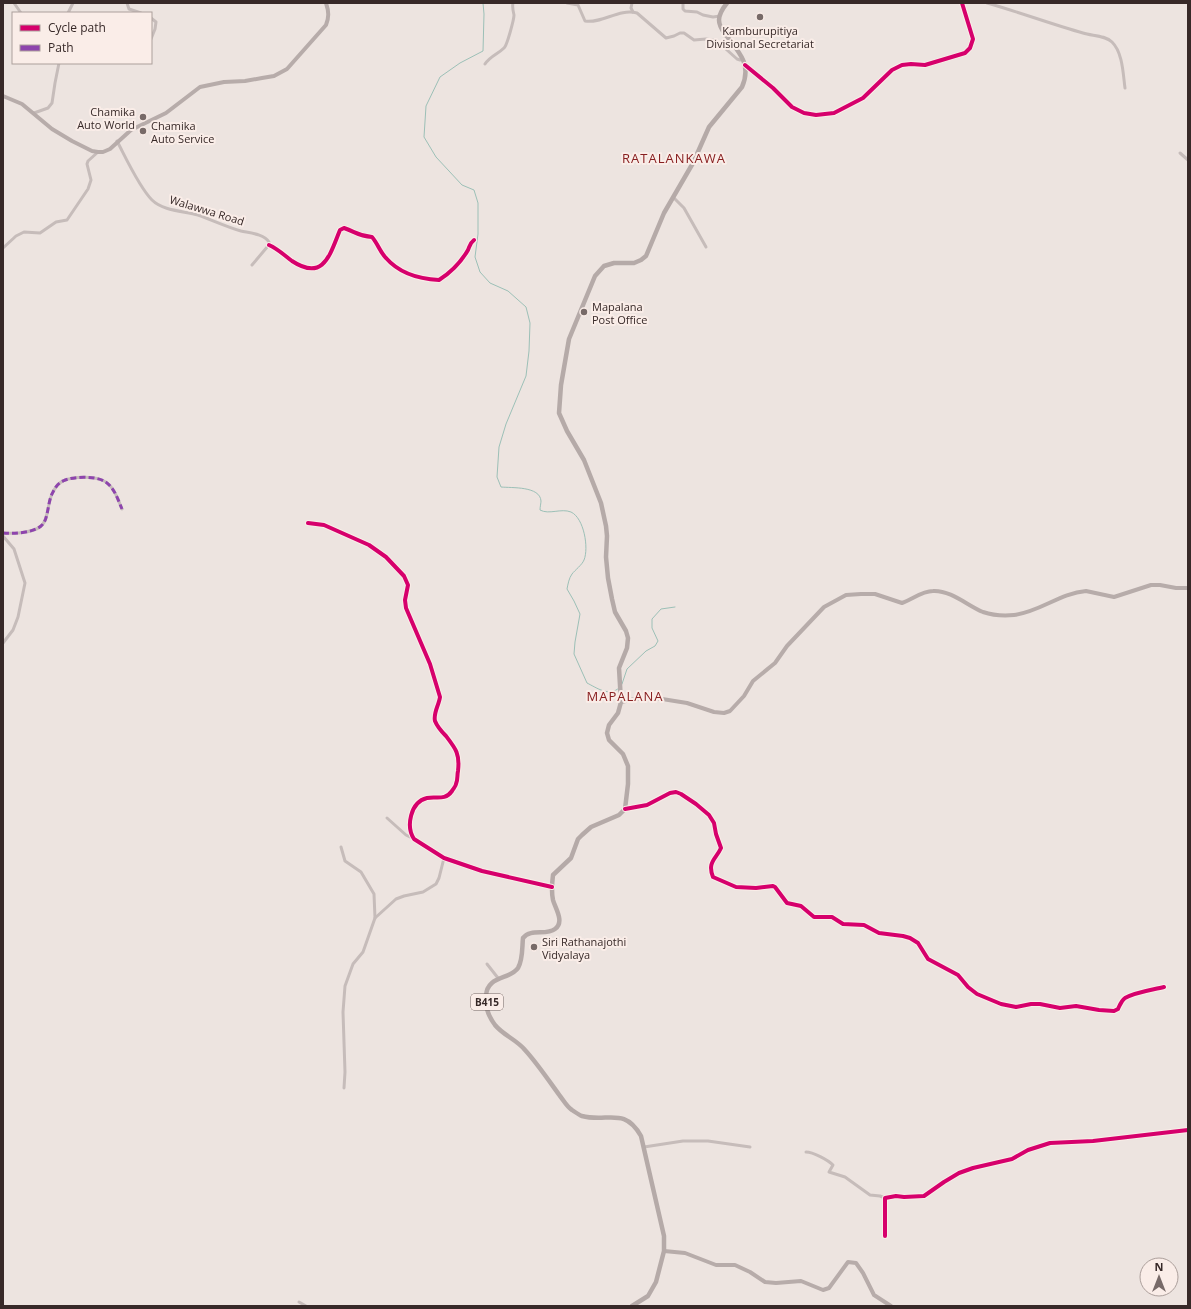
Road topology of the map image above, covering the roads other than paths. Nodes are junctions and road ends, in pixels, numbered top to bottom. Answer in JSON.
{"nodes":[{"id":1,"x":14,"y":3,"type":"edge"},
{"id":2,"x":73,"y":3,"type":"edge"},
{"id":3,"x":127,"y":3,"type":"edge"},
{"id":4,"x":326,"y":3,"type":"edge"},
{"id":5,"x":513,"y":3,"type":"edge"},
{"id":6,"x":567,"y":3,"type":"edge"},
{"id":7,"x":632,"y":3,"type":"edge"},
{"id":8,"x":683,"y":3,"type":"edge"},
{"id":9,"x":727,"y":3,"type":"edge"},
{"id":10,"x":962,"y":3,"type":"edge"},
{"id":11,"x":987,"y":3,"type":"edge"},
{"id":12,"x":20,"y":12,"type":"edge"},
{"id":13,"x":68,"y":12,"type":"edge"},
{"id":14,"x":138,"y":12,"type":"edge"},
{"id":15,"x":633,"y":12,"type":"junction"},
{"id":16,"x":720,"y":16,"type":"junction"},
{"id":17,"x":152,"y":19,"type":"edge"},
{"id":18,"x":152,"y":36,"type":"edge"},
{"id":19,"x":743,"y":57,"type":"junction"},
{"id":20,"x":60,"y":64,"type":"edge"},
{"id":21,"x":485,"y":64,"type":"dead end"},
{"id":22,"x":745,"y":66,"type":"junction"},
{"id":23,"x":1125,"y":88,"type":"dead end"},
{"id":24,"x":3,"y":96,"type":"edge"},
{"id":25,"x":34,"y":113,"type":"junction"},
{"id":26,"x":117,"y":141,"type":"junction"},
{"id":27,"x":98,"y":152,"type":"junction"},
{"id":28,"x":1180,"y":153,"type":"dead end"},
{"id":29,"x":1188,"y":160,"type":"edge"},
{"id":30,"x":673,"y":197,"type":"junction"},
{"id":31,"x":474,"y":240,"type":"dead end"},
{"id":32,"x":269,"y":245,"type":"junction"},
{"id":33,"x":706,"y":247,"type":"dead end"},
{"id":34,"x":3,"y":248,"type":"edge"},
{"id":35,"x":252,"y":265,"type":"dead end"},
{"id":36,"x":122,"y":509,"type":"dead end"},
{"id":37,"x":308,"y":523,"type":"dead end"},
{"id":38,"x":3,"y":533,"type":"edge"},
{"id":39,"x":3,"y":536,"type":"edge"},
{"id":40,"x":1188,"y":588,"type":"edge"},
{"id":41,"x":3,"y":643,"type":"edge"},
{"id":42,"x":621,"y":702,"type":"junction"},
{"id":43,"x":625,"y":808,"type":"junction"},
{"id":44,"x":387,"y":818,"type":"dead end"},
{"id":45,"x":414,"y":839,"type":"junction"},
{"id":46,"x":341,"y":847,"type":"dead end"},
{"id":47,"x":444,"y":858,"type":"junction"},
{"id":48,"x":552,"y":887,"type":"junction"},
{"id":49,"x":375,"y":918,"type":"junction"},
{"id":50,"x":486,"y":964,"type":"dead end"},
{"id":51,"x":498,"y":978,"type":"junction"},
{"id":52,"x":1164,"y":987,"type":"dead end"},
{"id":53,"x":344,"y":1088,"type":"dead end"},
{"id":54,"x":1188,"y":1130,"type":"edge"},
{"id":55,"x":644,"y":1147,"type":"junction"},
{"id":56,"x":750,"y":1147,"type":"dead end"},
{"id":57,"x":806,"y":1152,"type":"dead end"},
{"id":58,"x":885,"y":1198,"type":"junction"},
{"id":59,"x":885,"y":1236,"type":"dead end"},
{"id":60,"x":664,"y":1251,"type":"junction"},
{"id":61,"x":299,"y":1302,"type":"dead end"},
{"id":62,"x":306,"y":1306,"type":"edge"},
{"id":63,"x":632,"y":1306,"type":"edge"},
{"id":64,"x":892,"y":1306,"type":"edge"}],
"edges":[{"from":1,"to":12,"type":"street"},
{"from":2,"to":13,"type":"street"},
{"from":3,"to":14,"type":"street"},
{"from":4,"to":26,"type":"main road"},
{"from":5,"to":21,"type":"street"},
{"from":6,"to":15,"type":"street"},
{"from":7,"to":15,"type":"street"},
{"from":8,"to":16,"type":"street"},
{"from":9,"to":16,"type":"main road"},
{"from":10,"to":22,"type":"street"},
{"from":11,"to":23,"type":"street"},
{"from":15,"to":19,"type":"street"},
{"from":16,"to":19,"type":"main road"},
{"from":17,"to":18,"type":"street"},
{"from":19,"to":22,"type":"main road"},
{"from":20,"to":25,"type":"street"},
{"from":22,"to":30,"type":"main road"},
{"from":24,"to":25,"type":"main road"},
{"from":25,"to":27,"type":"main road"},
{"from":26,"to":27,"type":"main road"},
{"from":26,"to":32,"type":"street","name":"Walawwa Road"},
{"from":27,"to":34,"type":"street"},
{"from":28,"to":29,"type":"street"},
{"from":30,"to":33,"type":"street"},
{"from":30,"to":42,"type":"main road"},
{"from":31,"to":32,"type":"street","name":"Walawwa Road"},
{"from":32,"to":35,"type":"street"},
{"from":36,"to":38,"type":"street"},
{"from":37,"to":45,"type":"street"},
{"from":39,"to":41,"type":"street"},
{"from":40,"to":42,"type":"main road"},
{"from":42,"to":43,"type":"main road"},
{"from":43,"to":48,"type":"main road"},
{"from":43,"to":52,"type":"street"},
{"from":44,"to":45,"type":"street"},
{"from":45,"to":47,"type":"street"},
{"from":46,"to":49,"type":"street"},
{"from":47,"to":48,"type":"street"},
{"from":47,"to":49,"type":"street"},
{"from":48,"to":51,"type":"main road","number":"B415"},
{"from":49,"to":53,"type":"street"},
{"from":50,"to":51,"type":"street"},
{"from":51,"to":55,"type":"main road","number":"B415"},
{"from":54,"to":58,"type":"street"},
{"from":55,"to":56,"type":"street"},
{"from":55,"to":60,"type":"main road","number":"B415"},
{"from":57,"to":58,"type":"street"},
{"from":58,"to":59,"type":"street"},
{"from":60,"to":63,"type":"main road","number":"B415"},
{"from":60,"to":64,"type":"main road"},
{"from":61,"to":62,"type":"street"}]}
